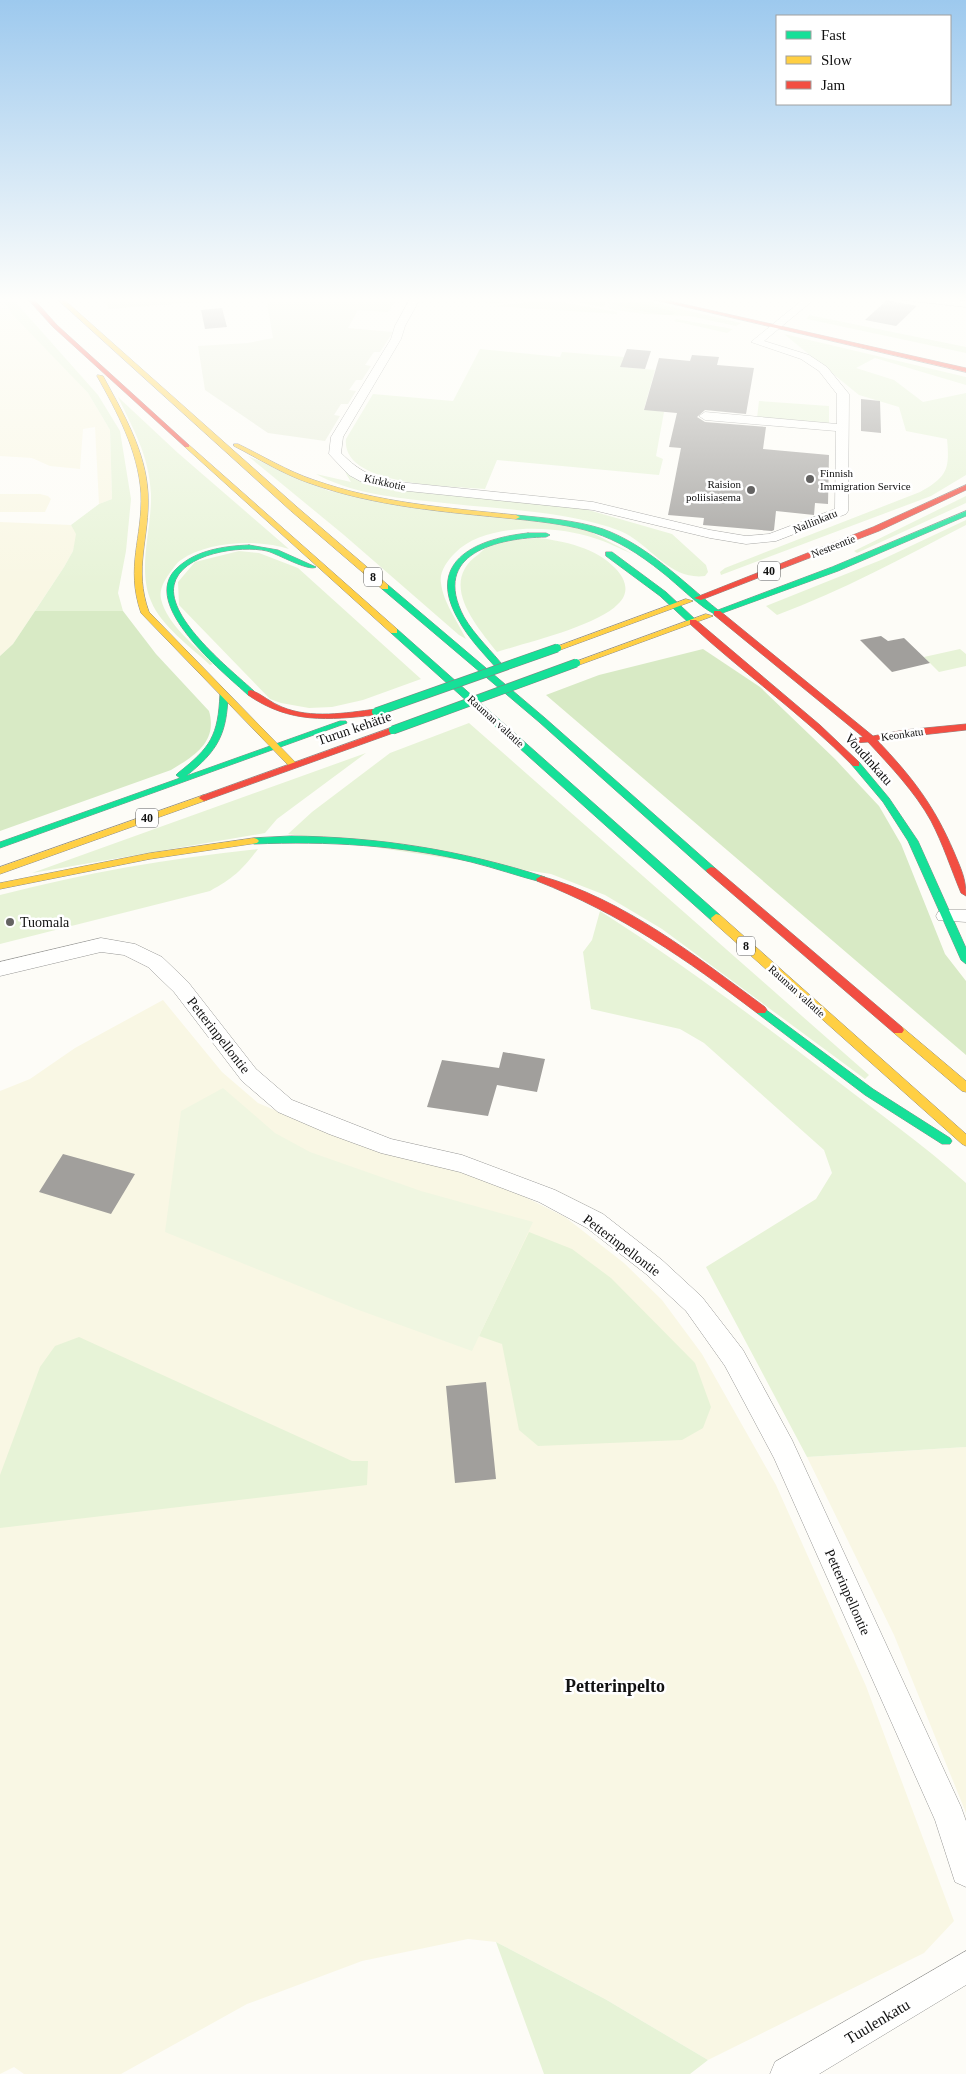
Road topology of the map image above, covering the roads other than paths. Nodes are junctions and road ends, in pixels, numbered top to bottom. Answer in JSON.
{"nodes":[{"id":1,"x":110,"y":394,"type":"edge"},
{"id":2,"x":131,"y":394,"type":"edge"},
{"id":3,"x":166,"y":394,"type":"edge"},
{"id":4,"x":362,"y":394,"type":"edge"},
{"id":5,"x":843,"y":394,"type":"edge"},
{"id":6,"x":705,"y":416,"type":"dead end"},
{"id":7,"x":841,"y":428,"type":"junction"},
{"id":8,"x":206,"y":430,"type":"junction"},
{"id":9,"x":966,"y":487,"type":"edge"},
{"id":10,"x":593,"y":506,"type":"joint"},
{"id":11,"x":966,"y":513,"type":"edge"},
{"id":12,"x":558,"y":536,"type":"dead end"},
{"id":13,"x":598,"y":548,"type":"dead end"},
{"id":14,"x":635,"y":573,"type":"junction"},
{"id":15,"x":332,"y":575,"type":"junction"},
{"id":16,"x":638,"y":591,"type":"dead end"},
{"id":17,"x":698,"y":598,"type":"junction"},
{"id":18,"x":676,"y":605,"type":"junction"},
{"id":19,"x":627,"y":612,"type":"dead end"},
{"id":20,"x":717,"y":613,"type":"junction"},
{"id":21,"x":693,"y":622,"type":"junction"},
{"id":22,"x":616,"y":626,"type":"junction"},
{"id":23,"x":224,"y":694,"type":"junction"},
{"id":24,"x":376,"y":712,"type":"junction"},
{"id":25,"x":542,"y":720,"type":"junction"},
{"id":26,"x":966,"y":727,"type":"edge"},
{"id":27,"x":870,"y":738,"type":"junction"},
{"id":28,"x":839,"y":746,"type":"junction"},
{"id":29,"x":277,"y":748,"type":"junction"},
{"id":30,"x":293,"y":765,"type":"junction"},
{"id":31,"x":161,"y":789,"type":"junction"},
{"id":32,"x":0,"y":844,"type":"edge"},
{"id":33,"x":0,"y":870,"type":"edge"},
{"id":34,"x":0,"y":886,"type":"edge"},
{"id":35,"x":966,"y":893,"type":"edge"},
{"id":36,"x":945,"y":916,"type":"junction"},
{"id":37,"x":966,"y":916,"type":"edge"},
{"id":38,"x":966,"y":960,"type":"edge"},
{"id":39,"x":0,"y":969,"type":"edge"},
{"id":40,"x":966,"y":1088,"type":"edge"},
{"id":41,"x":966,"y":1141,"type":"edge"},
{"id":42,"x":966,"y":1154,"type":"edge"},
{"id":43,"x":966,"y":1871,"type":"edge"},
{"id":44,"x":966,"y":1968,"type":"edge"},
{"id":45,"x":787,"y":2074,"type":"edge"}],
"edges":[{"from":1,"to":23,"type":"main road"},
{"from":2,"to":15,"type":"main road","name":"Rauman valtatie","number":"8"},
{"from":3,"to":8,"type":"main road","number":"8"},
{"from":4,"to":10,"type":"street","name":"Kirkkotie"},
{"from":5,"to":7,"type":"street","name":"Nallinkatu"},
{"from":6,"to":7,"type":"street"},
{"from":7,"to":10,"type":"street","name":"Nallinkatu"},
{"from":8,"to":17,"type":"main road","name":"Voudinkatu"},
{"from":8,"to":25,"type":"main road","number":"8"},
{"from":9,"to":17,"type":"main road","name":"Nesteentie","number":"40"},
{"from":11,"to":20,"type":"main road","name":"Nesteentie","number":"40"},
{"from":12,"to":25,"type":"main road"},
{"from":13,"to":14,"type":"main road","name":"Voudinkatu"},
{"from":14,"to":16,"type":"main road"},
{"from":14,"to":18,"type":"main road","name":"Voudinkatu"},
{"from":15,"to":24,"type":"main road"},
{"from":15,"to":41,"type":"main road","name":"Rauman valtatie","number":"8"},
{"from":17,"to":18,"type":"main road","name":"Turun kehätie","number":"40"},
{"from":17,"to":20,"type":"main road","name":"Voudinkatu"},
{"from":18,"to":21,"type":"main road","name":"Voudinkatu"},
{"from":18,"to":22,"type":"main road","name":"Turun kehätie","number":"40"},
{"from":19,"to":22,"type":"main road"},
{"from":20,"to":21,"type":"main road","name":"Turun kehätie","number":"40"},
{"from":20,"to":27,"type":"main road","name":"Voudinkatu"},
{"from":21,"to":28,"type":"main road","name":"Voudinkatu"},
{"from":21,"to":30,"type":"main road","name":"Turun kehätie","number":"40","bridge":true},
{"from":22,"to":24,"type":"main road","name":"Turun kehätie","number":"40","bridge":true},
{"from":23,"to":29,"type":"main road"},
{"from":23,"to":31,"type":"main road"},
{"from":24,"to":29,"type":"main road","name":"Turun kehätie","number":"40"},
{"from":25,"to":40,"type":"main road","number":"8"},
{"from":26,"to":27,"type":"main road","name":"Keonkatu"},
{"from":27,"to":28,"type":"main road","name":"Keonkatu"},
{"from":27,"to":35,"type":"main road","name":"Voudinkatu"},
{"from":28,"to":36,"type":"main road","name":"Voudinkatu"},
{"from":29,"to":30,"type":"main road"},
{"from":29,"to":31,"type":"main road","name":"Turun kehätie","number":"40"},
{"from":30,"to":33,"type":"main road","name":"Turun kehätie","number":"40"},
{"from":31,"to":32,"type":"main road","name":"Turun kehätie","number":"40"},
{"from":34,"to":42,"type":"main road"},
{"from":36,"to":37,"type":"street"},
{"from":36,"to":38,"type":"main road","name":"Voudinkatu"},
{"from":39,"to":43,"type":"street","name":"Petterinpellontie"},
{"from":44,"to":45,"type":"street","name":"Tuulenkatu"}]}
